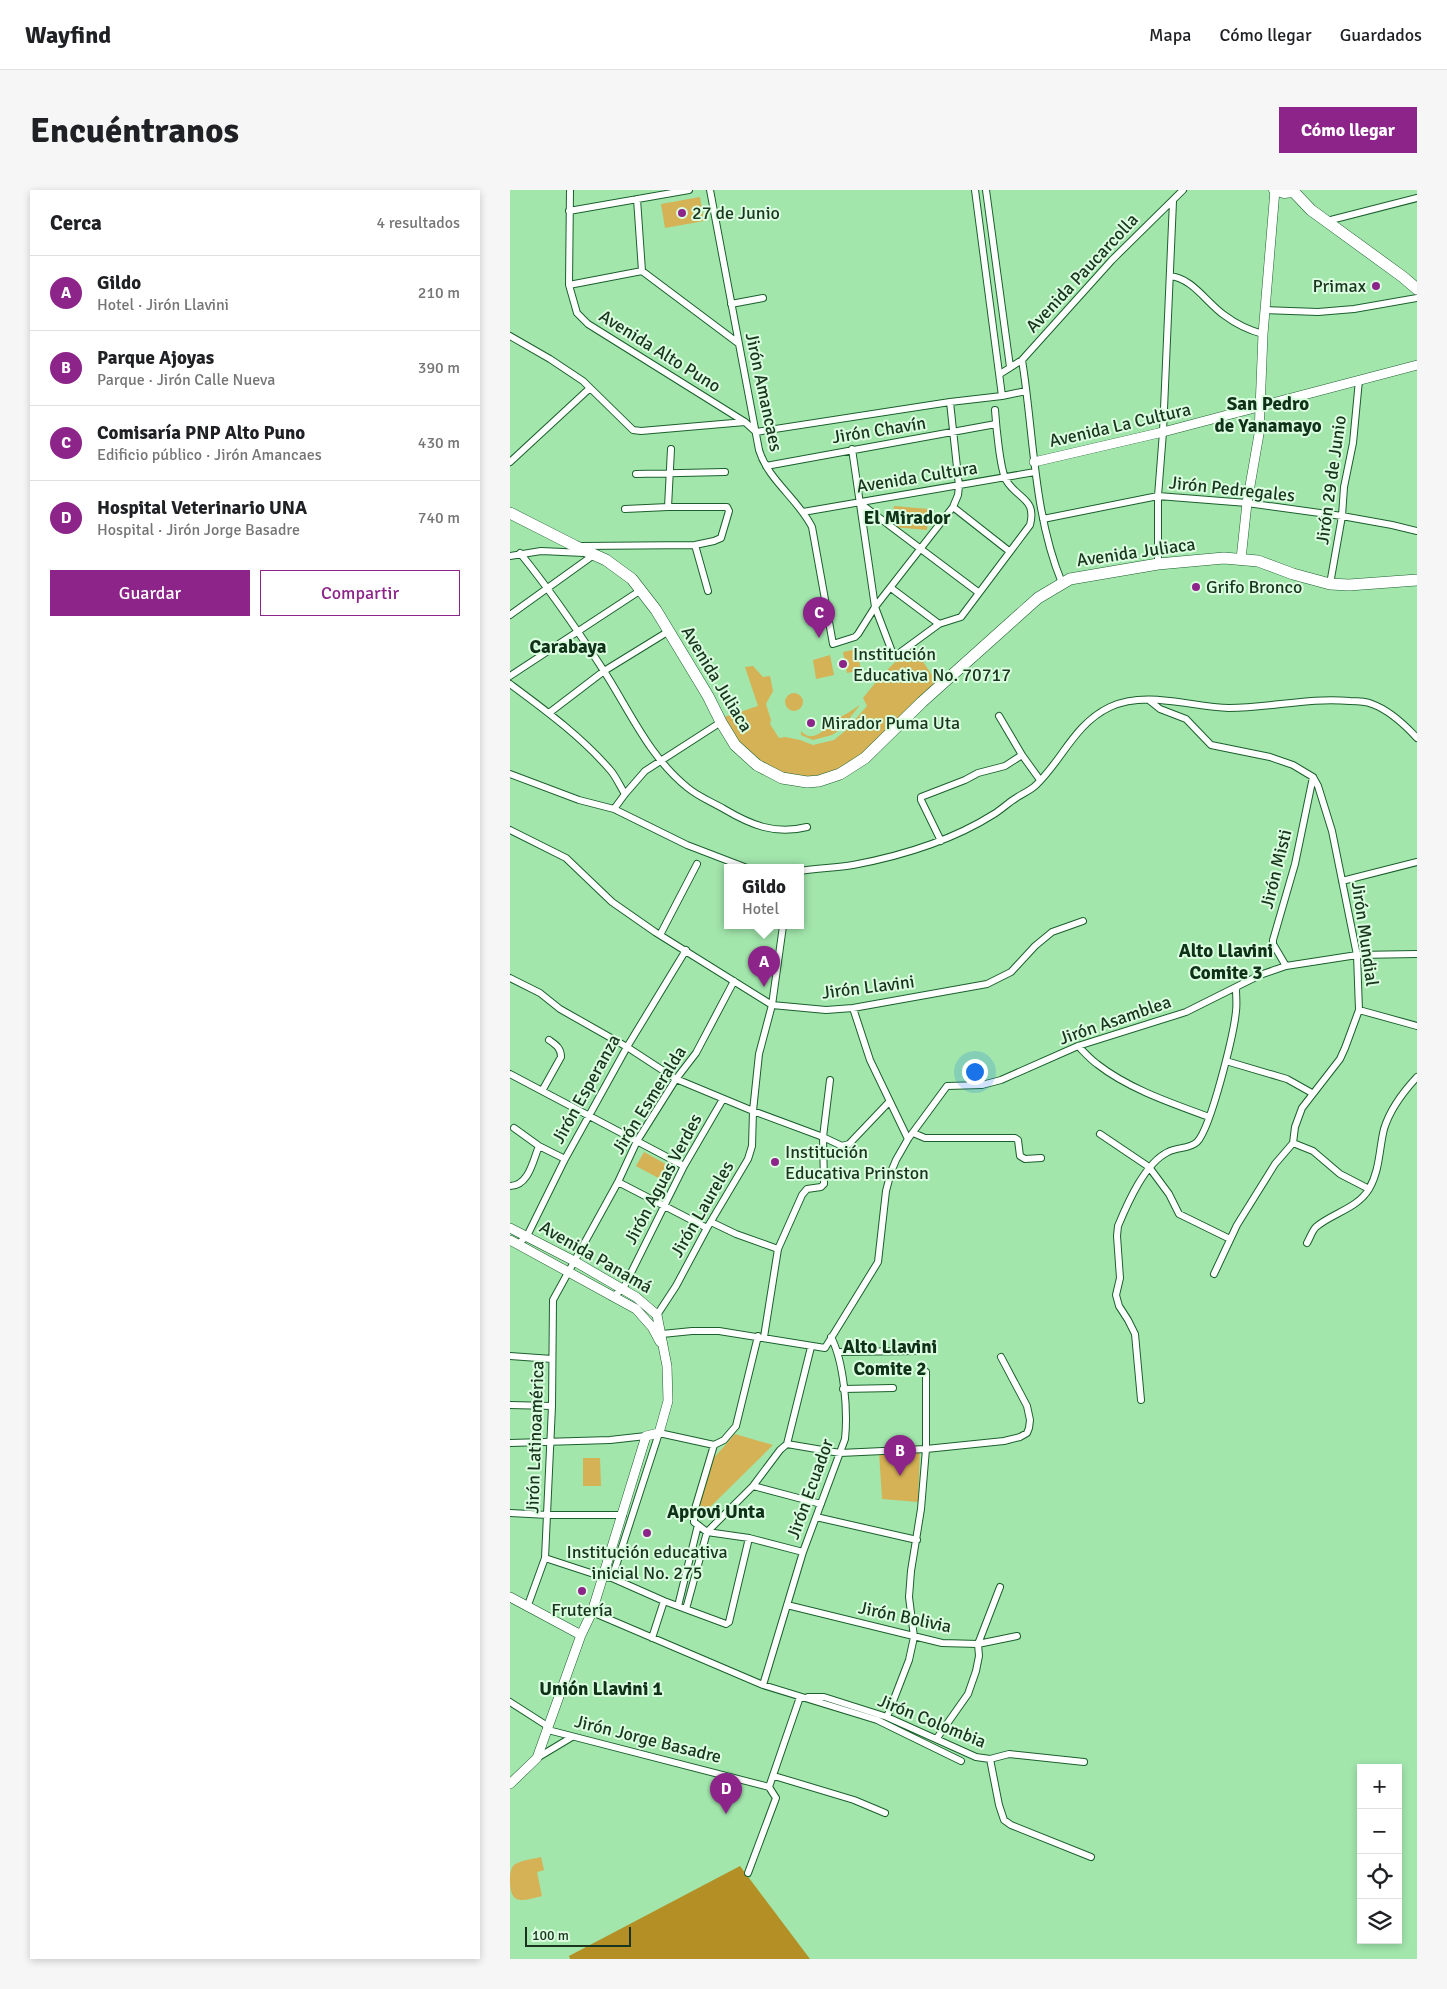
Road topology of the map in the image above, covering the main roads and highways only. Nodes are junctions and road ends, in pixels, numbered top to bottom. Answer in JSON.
{"nodes":[{"id":1,"x":1275,"y":190,"type":"edge"},
{"id":2,"x":1293,"y":191,"type":"edge"},
{"id":3,"x":1417,"y":289,"type":"edge"},
{"id":4,"x":510,"y":513,"type":"edge"},
{"id":5,"x":1417,"y":580,"type":"edge"}],
"edges":[{"from":1,"to":2,"type":"main road"},
{"from":2,"to":3,"type":"highway"},
{"from":4,"to":5,"type":"highway","name":"Avenida Juliaca"}]}
